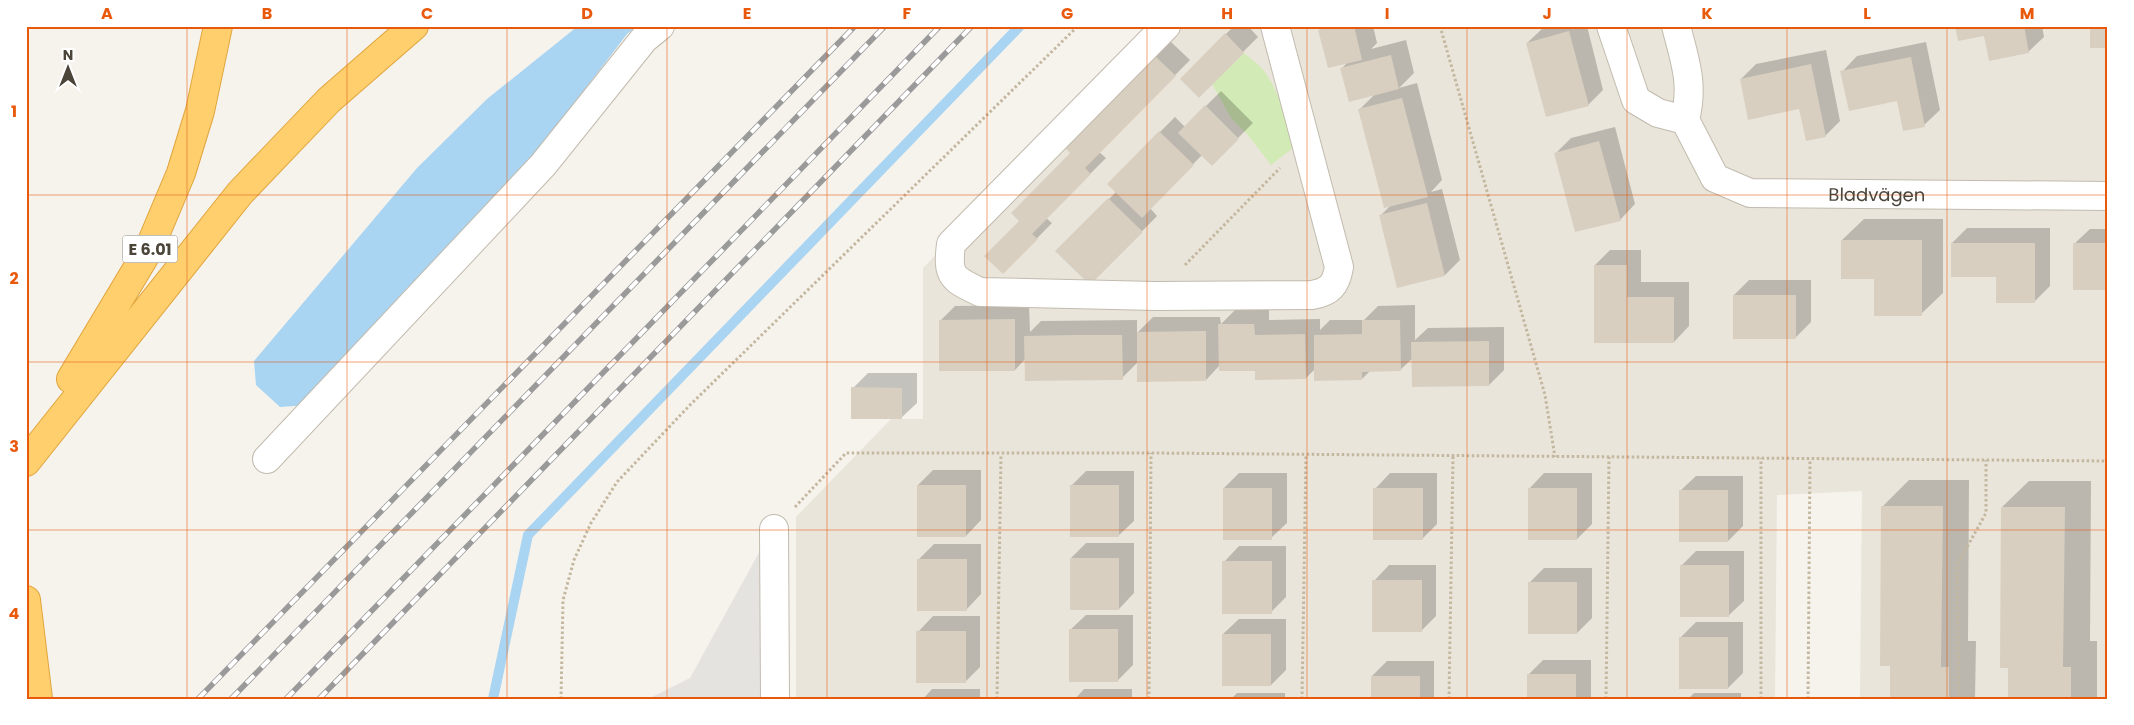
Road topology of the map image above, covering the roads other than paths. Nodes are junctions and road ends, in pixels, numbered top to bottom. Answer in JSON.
{"nodes":[{"id":1,"x":218,"y":26,"type":"edge"},
{"id":2,"x":414,"y":26,"type":"edge"},
{"id":3,"x":660,"y":26,"type":"edge"},
{"id":4,"x":1166,"y":26,"type":"edge"},
{"id":5,"x":1275,"y":26,"type":"edge"},
{"id":6,"x":1611,"y":26,"type":"edge"},
{"id":7,"x":1676,"y":26,"type":"edge"},
{"id":8,"x":1685,"y":120,"type":"junction"},
{"id":9,"x":2108,"y":196,"type":"edge"},
{"id":10,"x":26,"y":446,"type":"edge"},
{"id":11,"x":267,"y":459,"type":"dead end"},
{"id":12,"x":26,"y":462,"type":"edge"},
{"id":13,"x":774,"y":529,"type":"road end"},
{"id":14,"x":26,"y":600,"type":"edge"},
{"id":15,"x":38,"y":699,"type":"edge"},
{"id":16,"x":775,"y":699,"type":"edge"}],
"edges":[{"from":1,"to":10,"type":"highway","number":"E 6.01"},
{"from":2,"to":12,"type":"highway"},
{"from":3,"to":11,"type":"street"},
{"from":4,"to":5,"type":"street"},
{"from":6,"to":8,"type":"street"},
{"from":7,"to":8,"type":"street"},
{"from":8,"to":9,"type":"street","name":"Bladvägen"},
{"from":13,"to":16,"type":"street"},
{"from":14,"to":15,"type":"highway"}]}
